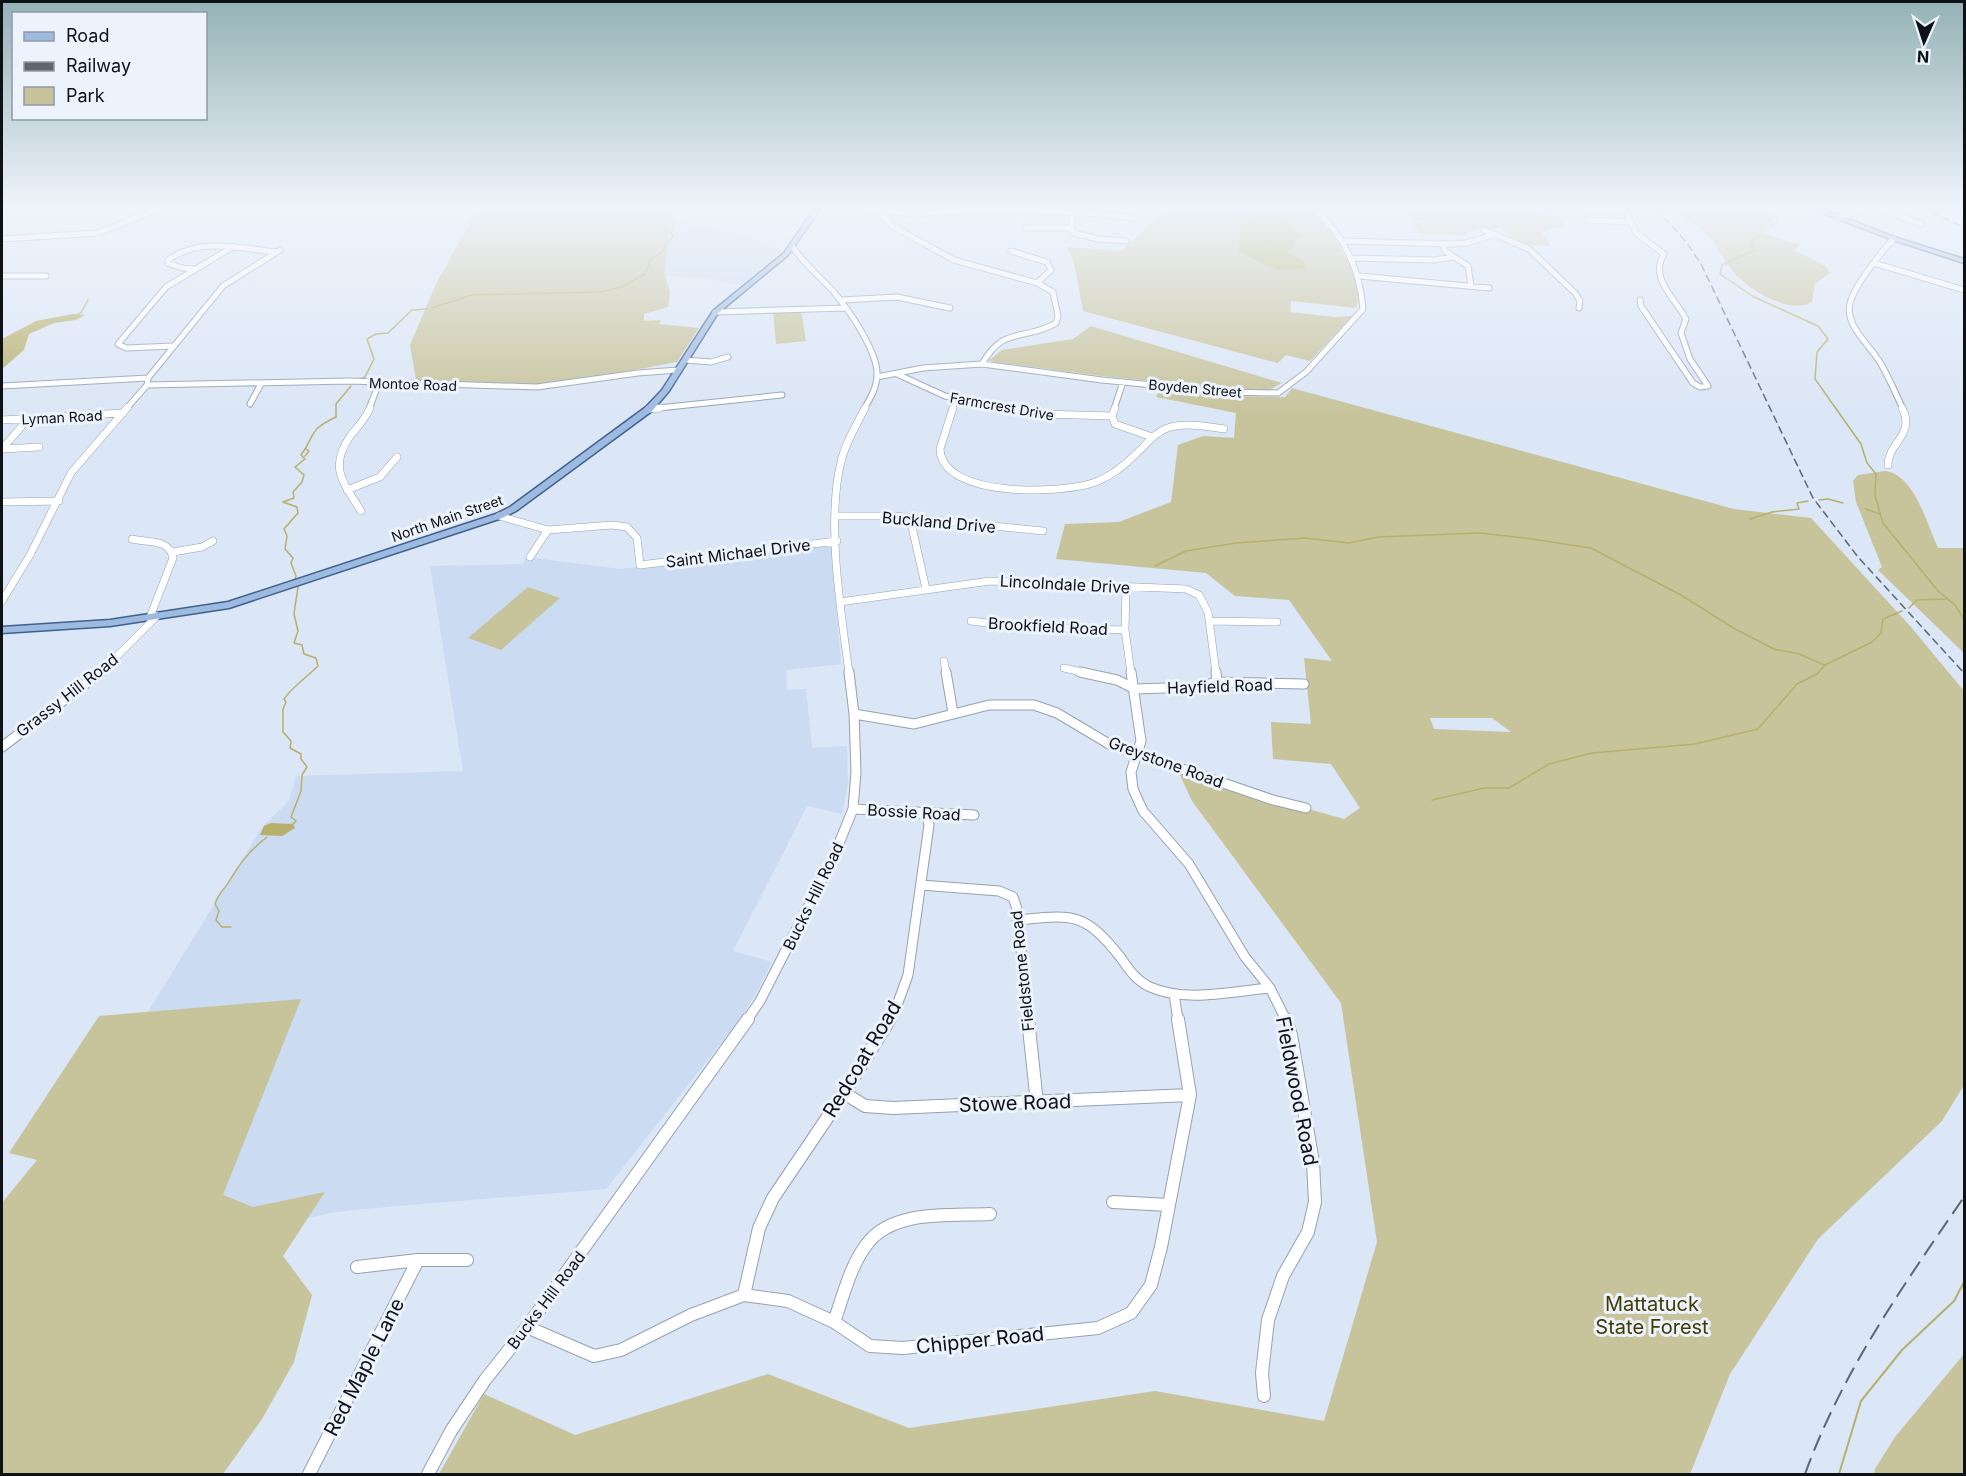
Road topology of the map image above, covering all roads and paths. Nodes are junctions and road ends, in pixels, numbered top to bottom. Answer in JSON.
{"nodes":[{"id":1,"x":1359,"y":276,"type":"edge"},
{"id":2,"x":183,"y":277,"type":"edge"},
{"id":3,"x":237,"y":277,"type":"edge"},
{"id":4,"x":758,"y":277,"type":"edge"},
{"id":5,"x":817,"y":277,"type":"edge"},
{"id":6,"x":1012,"y":277,"type":"edge"},
{"id":7,"x":1044,"y":277,"type":"edge"},
{"id":8,"x":1369,"y":277,"type":"edge"},
{"id":9,"x":1470,"y":277,"type":"edge"},
{"id":10,"x":1558,"y":277,"type":"edge"},
{"id":11,"x":1660,"y":277,"type":"edge"},
{"id":12,"x":1865,"y":277,"type":"edge"},
{"id":13,"x":1921,"y":277,"type":"edge"},
{"id":14,"x":1037,"y":284,"type":"junction"},
{"id":15,"x":1471,"y":286,"type":"junction"},
{"id":16,"x":1489,"y":288,"type":"dead end"},
{"id":17,"x":1965,"y":290,"type":"edge"},
{"id":18,"x":841,"y":300,"type":"junction"},
{"id":19,"x":1640,"y":300,"type":"dead end"},
{"id":20,"x":846,"y":308,"type":"junction"},
{"id":21,"x":950,"y":308,"type":"dead end"},
{"id":22,"x":1579,"y":308,"type":"dead end"},
{"id":23,"x":715,"y":312,"type":"junction"},
{"id":24,"x":173,"y":346,"type":"junction"},
{"id":25,"x":1673,"y":353,"type":"junction"},
{"id":26,"x":1689,"y":355,"type":"junction"},
{"id":27,"x":728,"y":357,"type":"dead end"},
{"id":28,"x":685,"y":360,"type":"junction"},
{"id":29,"x":982,"y":364,"type":"junction"},
{"id":30,"x":678,"y":370,"type":"junction"},
{"id":31,"x":897,"y":374,"type":"junction"},
{"id":32,"x":877,"y":377,"type":"junction"},
{"id":33,"x":147,"y":382,"type":"junction"},
{"id":34,"x":1123,"y":382,"type":"junction"},
{"id":35,"x":379,"y":383,"type":"junction"},
{"id":36,"x":261,"y":384,"type":"junction"},
{"id":37,"x":2,"y":386,"type":"edge"},
{"id":38,"x":782,"y":395,"type":"dead end"},
{"id":39,"x":957,"y":398,"type":"junction"},
{"id":40,"x":250,"y":404,"type":"dead end"},
{"id":41,"x":649,"y":409,"type":"junction"},
{"id":42,"x":123,"y":413,"type":"junction"},
{"id":43,"x":1112,"y":416,"type":"junction"},
{"id":44,"x":28,"y":419,"type":"junction"},
{"id":45,"x":2,"y":420,"type":"edge"},
{"id":46,"x":1224,"y":429,"type":"dead end"},
{"id":47,"x":1152,"y":437,"type":"junction"},
{"id":48,"x":39,"y":447,"type":"dead end"},
{"id":49,"x":2,"y":449,"type":"edge"},
{"id":50,"x":397,"y":457,"type":"dead end"},
{"id":51,"x":1888,"y":465,"type":"dead end"},
{"id":52,"x":347,"y":490,"type":"junction"},
{"id":53,"x":59,"y":501,"type":"junction"},
{"id":54,"x":2,"y":502,"type":"edge"},
{"id":55,"x":361,"y":511,"type":"dead end"},
{"id":56,"x":499,"y":516,"type":"junction"},
{"id":57,"x":835,"y":516,"type":"junction"},
{"id":58,"x":910,"y":518,"type":"junction"},
{"id":59,"x":548,"y":531,"type":"junction"},
{"id":60,"x":1043,"y":531,"type":"dead end"},
{"id":61,"x":132,"y":540,"type":"dead end"},
{"id":62,"x":837,"y":540,"type":"junction"},
{"id":63,"x":213,"y":541,"type":"dead end"},
{"id":64,"x":173,"y":552,"type":"junction"},
{"id":65,"x":530,"y":557,"type":"dead end"},
{"id":66,"x":1126,"y":587,"type":"junction"},
{"id":67,"x":926,"y":589,"type":"junction"},
{"id":68,"x":2,"y":601,"type":"edge"},
{"id":69,"x":840,"y":602,"type":"junction"},
{"id":70,"x":153,"y":616,"type":"junction"},
{"id":71,"x":971,"y":621,"type":"dead end"},
{"id":72,"x":1210,"y":621,"type":"junction"},
{"id":73,"x":1277,"y":622,"type":"dead end"},
{"id":74,"x":2,"y":630,"type":"edge"},
{"id":75,"x":1125,"y":630,"type":"junction"},
{"id":76,"x":944,"y":661,"type":"dead end"},
{"id":77,"x":1064,"y":668,"type":"dead end"},
{"id":78,"x":1217,"y":682,"type":"junction"},
{"id":79,"x":1304,"y":684,"type":"dead end"},
{"id":80,"x":1136,"y":688,"type":"junction"},
{"id":81,"x":953,"y":713,"type":"junction"},
{"id":82,"x":854,"y":714,"type":"junction"},
{"id":83,"x":2,"y":747,"type":"edge"},
{"id":84,"x":1138,"y":753,"type":"junction"},
{"id":85,"x":854,"y":808,"type":"junction"},
{"id":86,"x":1306,"y":808,"type":"dead end"},
{"id":87,"x":918,"y":812,"type":"junction"},
{"id":88,"x":974,"y":815,"type":"dead end"},
{"id":89,"x":921,"y":885,"type":"junction"},
{"id":90,"x":1017,"y":920,"type":"junction"},
{"id":91,"x":1270,"y":988,"type":"junction"},
{"id":92,"x":1174,"y":994,"type":"junction"},
{"id":93,"x":844,"y":1093,"type":"junction"},
{"id":94,"x":1190,"y":1095,"type":"junction"},
{"id":95,"x":1037,"y":1102,"type":"junction"},
{"id":96,"x":1113,"y":1202,"type":"dead end"},
{"id":97,"x":1169,"y":1204,"type":"junction"},
{"id":98,"x":990,"y":1214,"type":"dead end"},
{"id":99,"x":418,"y":1260,"type":"junction"},
{"id":100,"x":467,"y":1260,"type":"dead end"},
{"id":101,"x":357,"y":1267,"type":"dead end"},
{"id":102,"x":744,"y":1295,"type":"junction"},
{"id":103,"x":834,"y":1322,"type":"junction"},
{"id":104,"x":527,"y":1327,"type":"junction"},
{"id":105,"x":1263,"y":1396,"type":"dead end"},
{"id":106,"x":309,"y":1474,"type":"edge"},
{"id":107,"x":428,"y":1474,"type":"edge"}],
"edges":[{"from":1,"to":34,"type":"street","name":"Boyden Street"},
{"from":2,"to":24,"type":"street"},
{"from":3,"to":24,"type":"street"},
{"from":4,"to":23,"type":"main road","name":"North Main Street"},
{"from":5,"to":18,"type":"street"},
{"from":6,"to":14,"type":"street"},
{"from":7,"to":14,"type":"street"},
{"from":8,"to":15,"type":"street"},
{"from":9,"to":15,"type":"street"},
{"from":10,"to":22,"type":"street"},
{"from":11,"to":26,"type":"street"},
{"from":12,"to":51,"type":"street"},
{"from":13,"to":17,"type":"street"},
{"from":14,"to":29,"type":"street"},
{"from":15,"to":16,"type":"street"},
{"from":18,"to":20,"type":"street"},
{"from":18,"to":21,"type":"street"},
{"from":19,"to":25,"type":"street"},
{"from":20,"to":23,"type":"street"},
{"from":20,"to":32,"type":"street"},
{"from":23,"to":28,"type":"main road","name":"North Main Street"},
{"from":24,"to":33,"type":"street"},
{"from":25,"to":26,"type":"street"},
{"from":25,"to":26,"type":"street"},
{"from":27,"to":28,"type":"street"},
{"from":28,"to":30,"type":"main road","name":"North Main Street"},
{"from":29,"to":31,"type":"street","name":"Boyden Street"},
{"from":29,"to":34,"type":"street","name":"Boyden Street"},
{"from":30,"to":35,"type":"street","name":"Montoe Road"},
{"from":30,"to":41,"type":"main road","name":"North Main Street"},
{"from":31,"to":32,"type":"street","name":"Boyden Street"},
{"from":31,"to":39,"type":"street","name":"Farmcrest Drive"},
{"from":32,"to":57,"type":"street","name":"Bucks Hill Road"},
{"from":33,"to":36,"type":"street","name":"Montoe Road"},
{"from":33,"to":37,"type":"street","name":"Montoe Road"},
{"from":33,"to":42,"type":"street"},
{"from":34,"to":43,"type":"street"},
{"from":35,"to":36,"type":"street","name":"Montoe Road"},
{"from":35,"to":52,"type":"street"},
{"from":36,"to":40,"type":"street"},
{"from":38,"to":41,"type":"street"},
{"from":39,"to":43,"type":"street","name":"Farmcrest Drive"},
{"from":39,"to":47,"type":"street"},
{"from":41,"to":56,"type":"main road","name":"North Main Street"},
{"from":42,"to":44,"type":"street","name":"Lyman Road"},
{"from":42,"to":53,"type":"street"},
{"from":43,"to":47,"type":"street"},
{"from":44,"to":45,"type":"street","name":"Lyman Road"},
{"from":44,"to":49,"type":"street"},
{"from":46,"to":47,"type":"street"},
{"from":48,"to":49,"type":"street"},
{"from":50,"to":52,"type":"street"},
{"from":52,"to":55,"type":"street"},
{"from":53,"to":54,"type":"street"},
{"from":53,"to":68,"type":"street"},
{"from":56,"to":59,"type":"street"},
{"from":56,"to":70,"type":"main road","name":"North Main Street"},
{"from":57,"to":58,"type":"street","name":"Buckland Drive"},
{"from":57,"to":62,"type":"street","name":"Bucks Hill Road"},
{"from":58,"to":60,"type":"street","name":"Buckland Drive"},
{"from":58,"to":67,"type":"street"},
{"from":59,"to":62,"type":"street","name":"Saint Michael Drive"},
{"from":59,"to":65,"type":"street"},
{"from":61,"to":64,"type":"street"},
{"from":62,"to":69,"type":"street","name":"Bucks Hill Road"},
{"from":63,"to":64,"type":"street"},
{"from":64,"to":70,"type":"street"},
{"from":66,"to":67,"type":"street","name":"Lincolndale Drive"},
{"from":66,"to":72,"type":"street","name":"Lincolndale Drive"},
{"from":66,"to":75,"type":"street","name":"Fieldwood Road"},
{"from":67,"to":69,"type":"street","name":"Lincolndale Drive"},
{"from":69,"to":82,"type":"street","name":"Bucks Hill Road"},
{"from":70,"to":74,"type":"main road","name":"North Main Street"},
{"from":70,"to":83,"type":"street","name":"Grassy Hill Road"},
{"from":71,"to":75,"type":"street","name":"Brookfield Road"},
{"from":72,"to":73,"type":"street"},
{"from":72,"to":78,"type":"street","name":"Lincolndale Drive"},
{"from":75,"to":80,"type":"street","name":"Fieldwood Road"},
{"from":76,"to":81,"type":"street"},
{"from":77,"to":80,"type":"street"},
{"from":78,"to":79,"type":"street","name":"Hayfield Road"},
{"from":78,"to":80,"type":"street","name":"Hayfield Road"},
{"from":80,"to":84,"type":"street","name":"Fieldwood Road"},
{"from":81,"to":82,"type":"street","name":"Greystone Road"},
{"from":81,"to":84,"type":"street","name":"Greystone Road"},
{"from":82,"to":85,"type":"street","name":"Bucks Hill Road"},
{"from":84,"to":86,"type":"street","name":"Greystone Road"},
{"from":84,"to":91,"type":"street","name":"Fieldwood Road"},
{"from":85,"to":87,"type":"street","name":"Bossie Road"},
{"from":85,"to":104,"type":"street","name":"Bucks Hill Road"},
{"from":87,"to":88,"type":"street","name":"Bossie Road"},
{"from":87,"to":89,"type":"street","name":"Redcoat Road"},
{"from":89,"to":90,"type":"street","name":"Fieldstone Road"},
{"from":89,"to":93,"type":"street","name":"Redcoat Road"},
{"from":90,"to":92,"type":"street"},
{"from":90,"to":95,"type":"street","name":"Fieldstone Road"},
{"from":91,"to":92,"type":"street"},
{"from":91,"to":105,"type":"street","name":"Fieldwood Road"},
{"from":92,"to":94,"type":"street","name":"Chipper Road"},
{"from":93,"to":95,"type":"street","name":"Stowe Road"},
{"from":93,"to":102,"type":"street","name":"Redcoat Road"},
{"from":94,"to":95,"type":"street","name":"Stowe Road"},
{"from":94,"to":97,"type":"street","name":"Chipper Road"},
{"from":96,"to":97,"type":"street"},
{"from":97,"to":103,"type":"street","name":"Chipper Road"},
{"from":98,"to":103,"type":"street"},
{"from":99,"to":100,"type":"street"},
{"from":99,"to":101,"type":"street"},
{"from":99,"to":106,"type":"street","name":"Red Maple Lane"},
{"from":102,"to":103,"type":"street","name":"Chipper Road"},
{"from":102,"to":104,"type":"street","name":"Chipper Road"},
{"from":104,"to":107,"type":"street","name":"Bucks Hill Road"}]}
